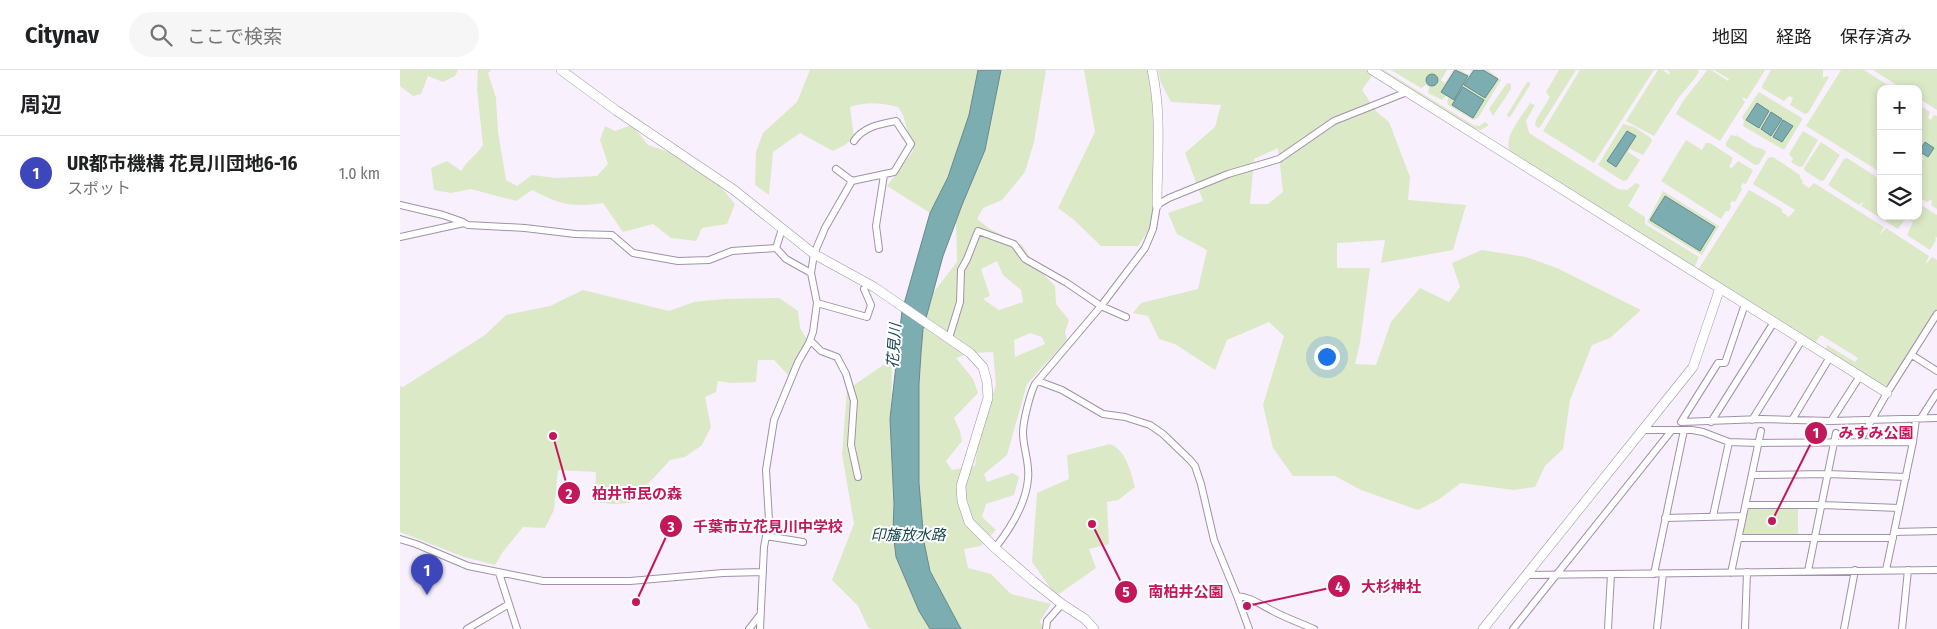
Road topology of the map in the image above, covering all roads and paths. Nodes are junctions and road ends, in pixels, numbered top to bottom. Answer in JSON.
{"nodes":[{"id":1,"x":561,"y":70,"type":"edge"},
{"id":2,"x":1152,"y":70,"type":"edge"},
{"id":3,"x":1372,"y":70,"type":"edge"},
{"id":4,"x":1408,"y":92,"type":"junction"},
{"id":5,"x":854,"y":141,"type":"dead end"},
{"id":6,"x":836,"y":169,"type":"dead end"},
{"id":7,"x":884,"y":174,"type":"junction"},
{"id":8,"x":852,"y":181,"type":"junction"},
{"id":9,"x":400,"y":205,"type":"edge"},
{"id":10,"x":1157,"y":205,"type":"junction"},
{"id":11,"x":464,"y":223,"type":"junction"},
{"id":12,"x":782,"y":229,"type":"junction"},
{"id":13,"x":400,"y":237,"type":"edge"},
{"id":14,"x":776,"y":248,"type":"junction"},
{"id":15,"x":879,"y":249,"type":"dead end"},
{"id":16,"x":814,"y":254,"type":"junction"},
{"id":17,"x":811,"y":272,"type":"junction"},
{"id":18,"x":1720,"y":288,"type":"junction"},
{"id":19,"x":864,"y":289,"type":"dead end"},
{"id":20,"x":816,"y":303,"type":"junction"},
{"id":21,"x":1745,"y":304,"type":"junction"},
{"id":22,"x":1101,"y":306,"type":"junction"},
{"id":23,"x":1937,"y":314,"type":"edge"},
{"id":24,"x":1126,"y":317,"type":"dead end"},
{"id":25,"x":1774,"y":322,"type":"junction"},
{"id":26,"x":946,"y":337,"type":"junction"},
{"id":27,"x":810,"y":340,"type":"junction"},
{"id":28,"x":1802,"y":340,"type":"junction"},
{"id":29,"x":1912,"y":355,"type":"junction"},
{"id":30,"x":1830,"y":357,"type":"junction"},
{"id":31,"x":1937,"y":371,"type":"edge"},
{"id":32,"x":1860,"y":376,"type":"junction"},
{"id":33,"x":1038,"y":381,"type":"junction"},
{"id":34,"x":1887,"y":393,"type":"junction"},
{"id":35,"x":1937,"y":393,"type":"edge"},
{"id":36,"x":1937,"y":418,"type":"edge"},
{"id":37,"x":1872,"y":419,"type":"junction"},
{"id":38,"x":1918,"y":419,"type":"junction"},
{"id":39,"x":1752,"y":420,"type":"junction"},
{"id":40,"x":1792,"y":420,"type":"junction"},
{"id":41,"x":1831,"y":421,"type":"junction"},
{"id":42,"x":1711,"y":422,"type":"junction"},
{"id":43,"x":1642,"y":430,"type":"junction"},
{"id":44,"x":1672,"y":430,"type":"junction"},
{"id":45,"x":1684,"y":430,"type":"junction"},
{"id":46,"x":1761,"y":431,"type":"dead end"},
{"id":47,"x":1836,"y":433,"type":"dead end"},
{"id":48,"x":1729,"y":442,"type":"junction"},
{"id":49,"x":1835,"y":442,"type":"junction"},
{"id":50,"x":1859,"y":442,"type":"junction"},
{"id":51,"x":1913,"y":442,"type":"junction"},
{"id":52,"x":1758,"y":443,"type":"junction"},
{"id":53,"x":1828,"y":474,"type":"junction"},
{"id":54,"x":1753,"y":475,"type":"junction"},
{"id":55,"x":858,"y":477,"type":"dead end"},
{"id":56,"x":1906,"y":477,"type":"junction"},
{"id":57,"x":1746,"y":505,"type":"junction"},
{"id":58,"x":1822,"y":505,"type":"junction"},
{"id":59,"x":1899,"y":508,"type":"junction"},
{"id":60,"x":1713,"y":516,"type":"junction"},
{"id":61,"x":1743,"y":516,"type":"junction"},
{"id":62,"x":1665,"y":518,"type":"junction"},
{"id":63,"x":1937,"y":531,"type":"edge"},
{"id":64,"x":1893,"y":535,"type":"junction"},
{"id":65,"x":766,"y":536,"type":"junction"},
{"id":66,"x":1815,"y":537,"type":"junction"},
{"id":67,"x":1739,"y":538,"type":"junction"},
{"id":68,"x":400,"y":539,"type":"edge"},
{"id":69,"x":803,"y":542,"type":"dead end"},
{"id":70,"x":994,"y":548,"type":"junction"},
{"id":71,"x":1855,"y":570,"type":"junction"},
{"id":72,"x":1886,"y":570,"type":"junction"},
{"id":73,"x":1908,"y":570,"type":"junction"},
{"id":74,"x":1937,"y":570,"type":"edge"},
{"id":75,"x":1808,"y":571,"type":"junction"},
{"id":76,"x":763,"y":572,"type":"junction"},
{"id":77,"x":1747,"y":572,"type":"junction"},
{"id":78,"x":499,"y":573,"type":"junction"},
{"id":79,"x":1731,"y":573,"type":"junction"},
{"id":80,"x":1612,"y":574,"type":"junction"},
{"id":81,"x":1654,"y":574,"type":"junction"},
{"id":82,"x":1663,"y":574,"type":"junction"},
{"id":83,"x":1526,"y":575,"type":"junction"},
{"id":84,"x":1556,"y":575,"type":"junction"},
{"id":85,"x":1237,"y":596,"type":"junction"},
{"id":86,"x":509,"y":604,"type":"junction"},
{"id":87,"x":1062,"y":604,"type":"junction"},
{"id":88,"x":760,"y":615,"type":"junction"},
{"id":89,"x":467,"y":629,"type":"edge"},
{"id":90,"x":517,"y":629,"type":"edge"},
{"id":91,"x":749,"y":629,"type":"edge"},
{"id":92,"x":760,"y":629,"type":"edge"},
{"id":93,"x":1046,"y":629,"type":"edge"},
{"id":94,"x":1094,"y":629,"type":"edge"},
{"id":95,"x":1249,"y":629,"type":"edge"},
{"id":96,"x":1314,"y":629,"type":"edge"},
{"id":97,"x":1483,"y":629,"type":"edge"},
{"id":98,"x":1513,"y":629,"type":"edge"},
{"id":99,"x":1608,"y":629,"type":"edge"},
{"id":100,"x":1657,"y":629,"type":"edge"},
{"id":101,"x":1745,"y":629,"type":"edge"},
{"id":102,"x":1844,"y":629,"type":"edge"},
{"id":103,"x":1902,"y":629,"type":"edge"}],
"edges":[{"from":1,"to":12,"type":"street"},
{"from":2,"to":10,"type":"street"},
{"from":3,"to":4,"type":"street"},
{"from":4,"to":10,"type":"street"},
{"from":4,"to":18,"type":"street"},
{"from":5,"to":7,"type":"street"},
{"from":6,"to":8,"type":"street"},
{"from":7,"to":8,"type":"street"},
{"from":7,"to":15,"type":"street"},
{"from":8,"to":16,"type":"street"},
{"from":9,"to":11,"type":"street"},
{"from":10,"to":22,"type":"street"},
{"from":11,"to":13,"type":"street"},
{"from":11,"to":14,"type":"street"},
{"from":12,"to":14,"type":"street"},
{"from":12,"to":16,"type":"street"},
{"from":14,"to":17,"type":"street"},
{"from":16,"to":17,"type":"street"},
{"from":16,"to":26,"type":"street"},
{"from":17,"to":20,"type":"street"},
{"from":18,"to":21,"type":"street"},
{"from":18,"to":43,"type":"street"},
{"from":19,"to":20,"type":"street"},
{"from":20,"to":27,"type":"street"},
{"from":21,"to":25,"type":"street"},
{"from":21,"to":42,"type":"street"},
{"from":22,"to":24,"type":"street"},
{"from":22,"to":26,"type":"street"},
{"from":22,"to":33,"type":"street"},
{"from":23,"to":29,"type":"street"},
{"from":25,"to":28,"type":"street"},
{"from":25,"to":42,"type":"street"},
{"from":26,"to":70,"type":"street"},
{"from":27,"to":55,"type":"street"},
{"from":27,"to":65,"type":"street"},
{"from":28,"to":30,"type":"street"},
{"from":28,"to":39,"type":"street"},
{"from":29,"to":31,"type":"street"},
{"from":29,"to":34,"type":"street"},
{"from":30,"to":32,"type":"street"},
{"from":30,"to":40,"type":"street"},
{"from":32,"to":34,"type":"street"},
{"from":32,"to":41,"type":"street"},
{"from":33,"to":70,"type":"street"},
{"from":33,"to":85,"type":"street"},
{"from":34,"to":37,"type":"street"},
{"from":35,"to":38,"type":"street"},
{"from":36,"to":38,"type":"street"},
{"from":37,"to":38,"type":"street"},
{"from":37,"to":41,"type":"street"},
{"from":37,"to":50,"type":"street"},
{"from":38,"to":51,"type":"street"},
{"from":39,"to":40,"type":"street"},
{"from":39,"to":42,"type":"street"},
{"from":40,"to":41,"type":"street"},
{"from":43,"to":44,"type":"street"},
{"from":43,"to":83,"type":"street"},
{"from":44,"to":45,"type":"street"},
{"from":44,"to":84,"type":"street"},
{"from":45,"to":48,"type":"street"},
{"from":45,"to":62,"type":"street"},
{"from":46,"to":52,"type":"street"},
{"from":47,"to":49,"type":"street"},
{"from":48,"to":52,"type":"street"},
{"from":48,"to":60,"type":"street"},
{"from":49,"to":50,"type":"street"},
{"from":49,"to":52,"type":"street"},
{"from":49,"to":53,"type":"street"},
{"from":50,"to":51,"type":"street"},
{"from":51,"to":56,"type":"street"},
{"from":52,"to":54,"type":"street"},
{"from":53,"to":54,"type":"street"},
{"from":53,"to":56,"type":"street"},
{"from":53,"to":58,"type":"street"},
{"from":54,"to":57,"type":"street"},
{"from":56,"to":59,"type":"street"},
{"from":57,"to":58,"type":"street"},
{"from":57,"to":61,"type":"street"},
{"from":58,"to":59,"type":"street"},
{"from":58,"to":66,"type":"street"},
{"from":59,"to":64,"type":"street"},
{"from":60,"to":61,"type":"street"},
{"from":60,"to":62,"type":"street"},
{"from":61,"to":67,"type":"street"},
{"from":62,"to":81,"type":"street"},
{"from":63,"to":64,"type":"street"},
{"from":64,"to":66,"type":"street"},
{"from":64,"to":72,"type":"street"},
{"from":65,"to":69,"type":"street"},
{"from":65,"to":76,"type":"street"},
{"from":66,"to":67,"type":"street"},
{"from":66,"to":75,"type":"street"},
{"from":67,"to":79,"type":"street"},
{"from":68,"to":78,"type":"street"},
{"from":70,"to":87,"type":"street"},
{"from":71,"to":72,"type":"street"},
{"from":71,"to":75,"type":"street"},
{"from":71,"to":102,"type":"street"},
{"from":72,"to":73,"type":"street"},
{"from":73,"to":74,"type":"street"},
{"from":73,"to":103,"type":"street"},
{"from":75,"to":77,"type":"street"},
{"from":76,"to":78,"type":"street"},
{"from":76,"to":88,"type":"street"},
{"from":77,"to":79,"type":"street"},
{"from":77,"to":101,"type":"street"},
{"from":78,"to":86,"type":"street"},
{"from":79,"to":82,"type":"street"},
{"from":80,"to":81,"type":"street"},
{"from":80,"to":84,"type":"street"},
{"from":80,"to":99,"type":"street"},
{"from":81,"to":82,"type":"street"},
{"from":82,"to":100,"type":"street"},
{"from":83,"to":84,"type":"street"},
{"from":83,"to":97,"type":"street"},
{"from":84,"to":98,"type":"street"},
{"from":85,"to":95,"type":"street"},
{"from":85,"to":96,"type":"street"},
{"from":86,"to":89,"type":"street"},
{"from":86,"to":90,"type":"street"},
{"from":87,"to":93,"type":"street"},
{"from":87,"to":94,"type":"street"},
{"from":88,"to":91,"type":"street"},
{"from":88,"to":92,"type":"street"}]}
